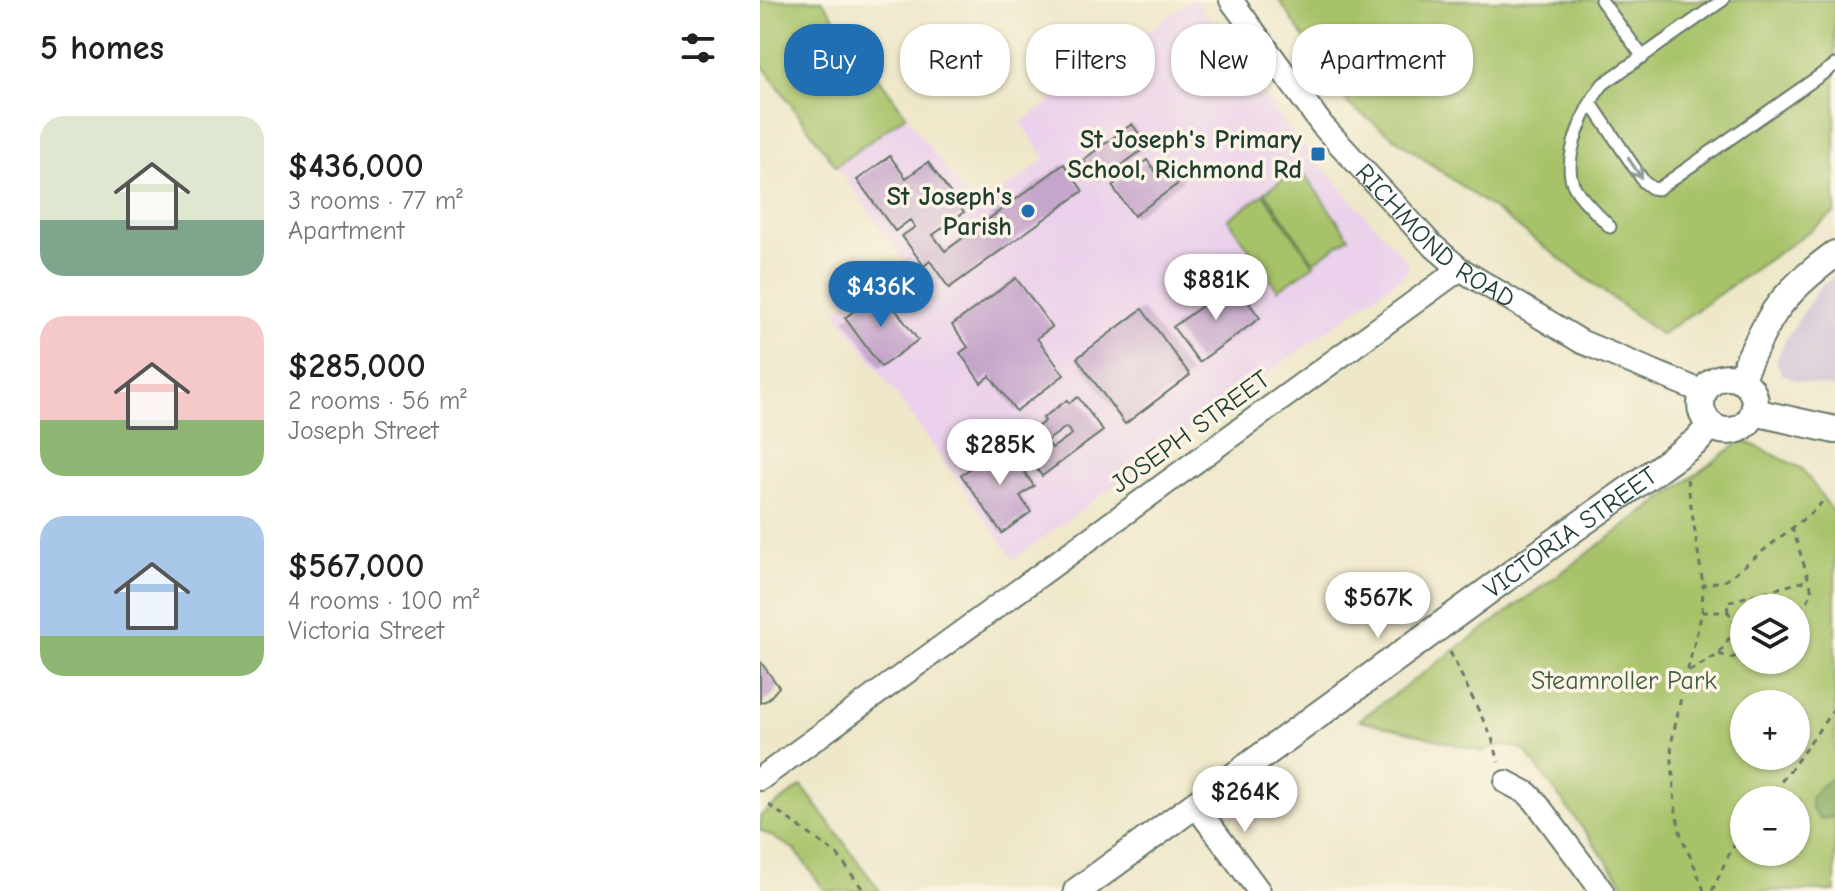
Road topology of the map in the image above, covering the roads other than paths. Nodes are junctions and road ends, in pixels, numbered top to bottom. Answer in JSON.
{"nodes":[{"id":1,"x":1231,"y":0,"type":"edge"},
{"id":2,"x":1601,"y":0,"type":"edge"},
{"id":3,"x":1723,"y":0,"type":"edge"},
{"id":4,"x":1643,"y":57,"type":"junction"},
{"id":5,"x":1835,"y":65,"type":"edge"},
{"id":6,"x":1591,"y":103,"type":"junction"},
{"id":7,"x":1610,"y":227,"type":"dead end"},
{"id":8,"x":1835,"y":254,"type":"edge"},
{"id":9,"x":1460,"y":269,"type":"junction"},
{"id":10,"x":1740,"y":379,"type":"junction"},
{"id":11,"x":1703,"y":392,"type":"junction"},
{"id":12,"x":1754,"y":412,"type":"junction"},
{"id":13,"x":1711,"y":425,"type":"junction"},
{"id":14,"x":1835,"y":430,"type":"edge"},
{"id":15,"x":760,"y":779,"type":"edge"},
{"id":16,"x":1506,"y":782,"type":"road end"},
{"id":17,"x":1195,"y":805,"type":"junction"},
{"id":18,"x":1077,"y":891,"type":"edge"},
{"id":19,"x":1259,"y":891,"type":"edge"},
{"id":20,"x":1602,"y":891,"type":"edge"}],
"edges":[{"from":1,"to":9,"type":"street","name":"RICHMOND ROAD"},
{"from":2,"to":4,"type":"lane"},
{"from":3,"to":4,"type":"lane"},
{"from":4,"to":6,"type":"lane"},
{"from":6,"to":5,"type":"lane","one_way":true},
{"from":6,"to":7,"type":"lane"},
{"from":8,"to":10,"type":"street"},
{"from":9,"to":11,"type":"street","name":"RICHMOND ROAD"},
{"from":9,"to":15,"type":"street","name":"JOSEPH STREET"},
{"from":10,"to":11,"type":"street"},
{"from":10,"to":12,"type":"street"},
{"from":11,"to":13,"type":"street"},
{"from":12,"to":13,"type":"street"},
{"from":12,"to":14,"type":"street"},
{"from":13,"to":17,"type":"street","name":"VICTORIA STREET"},
{"from":16,"to":20,"type":"street"},
{"from":17,"to":18,"type":"street","name":"VICTORIA STREET"},
{"from":17,"to":19,"type":"street"}]}
